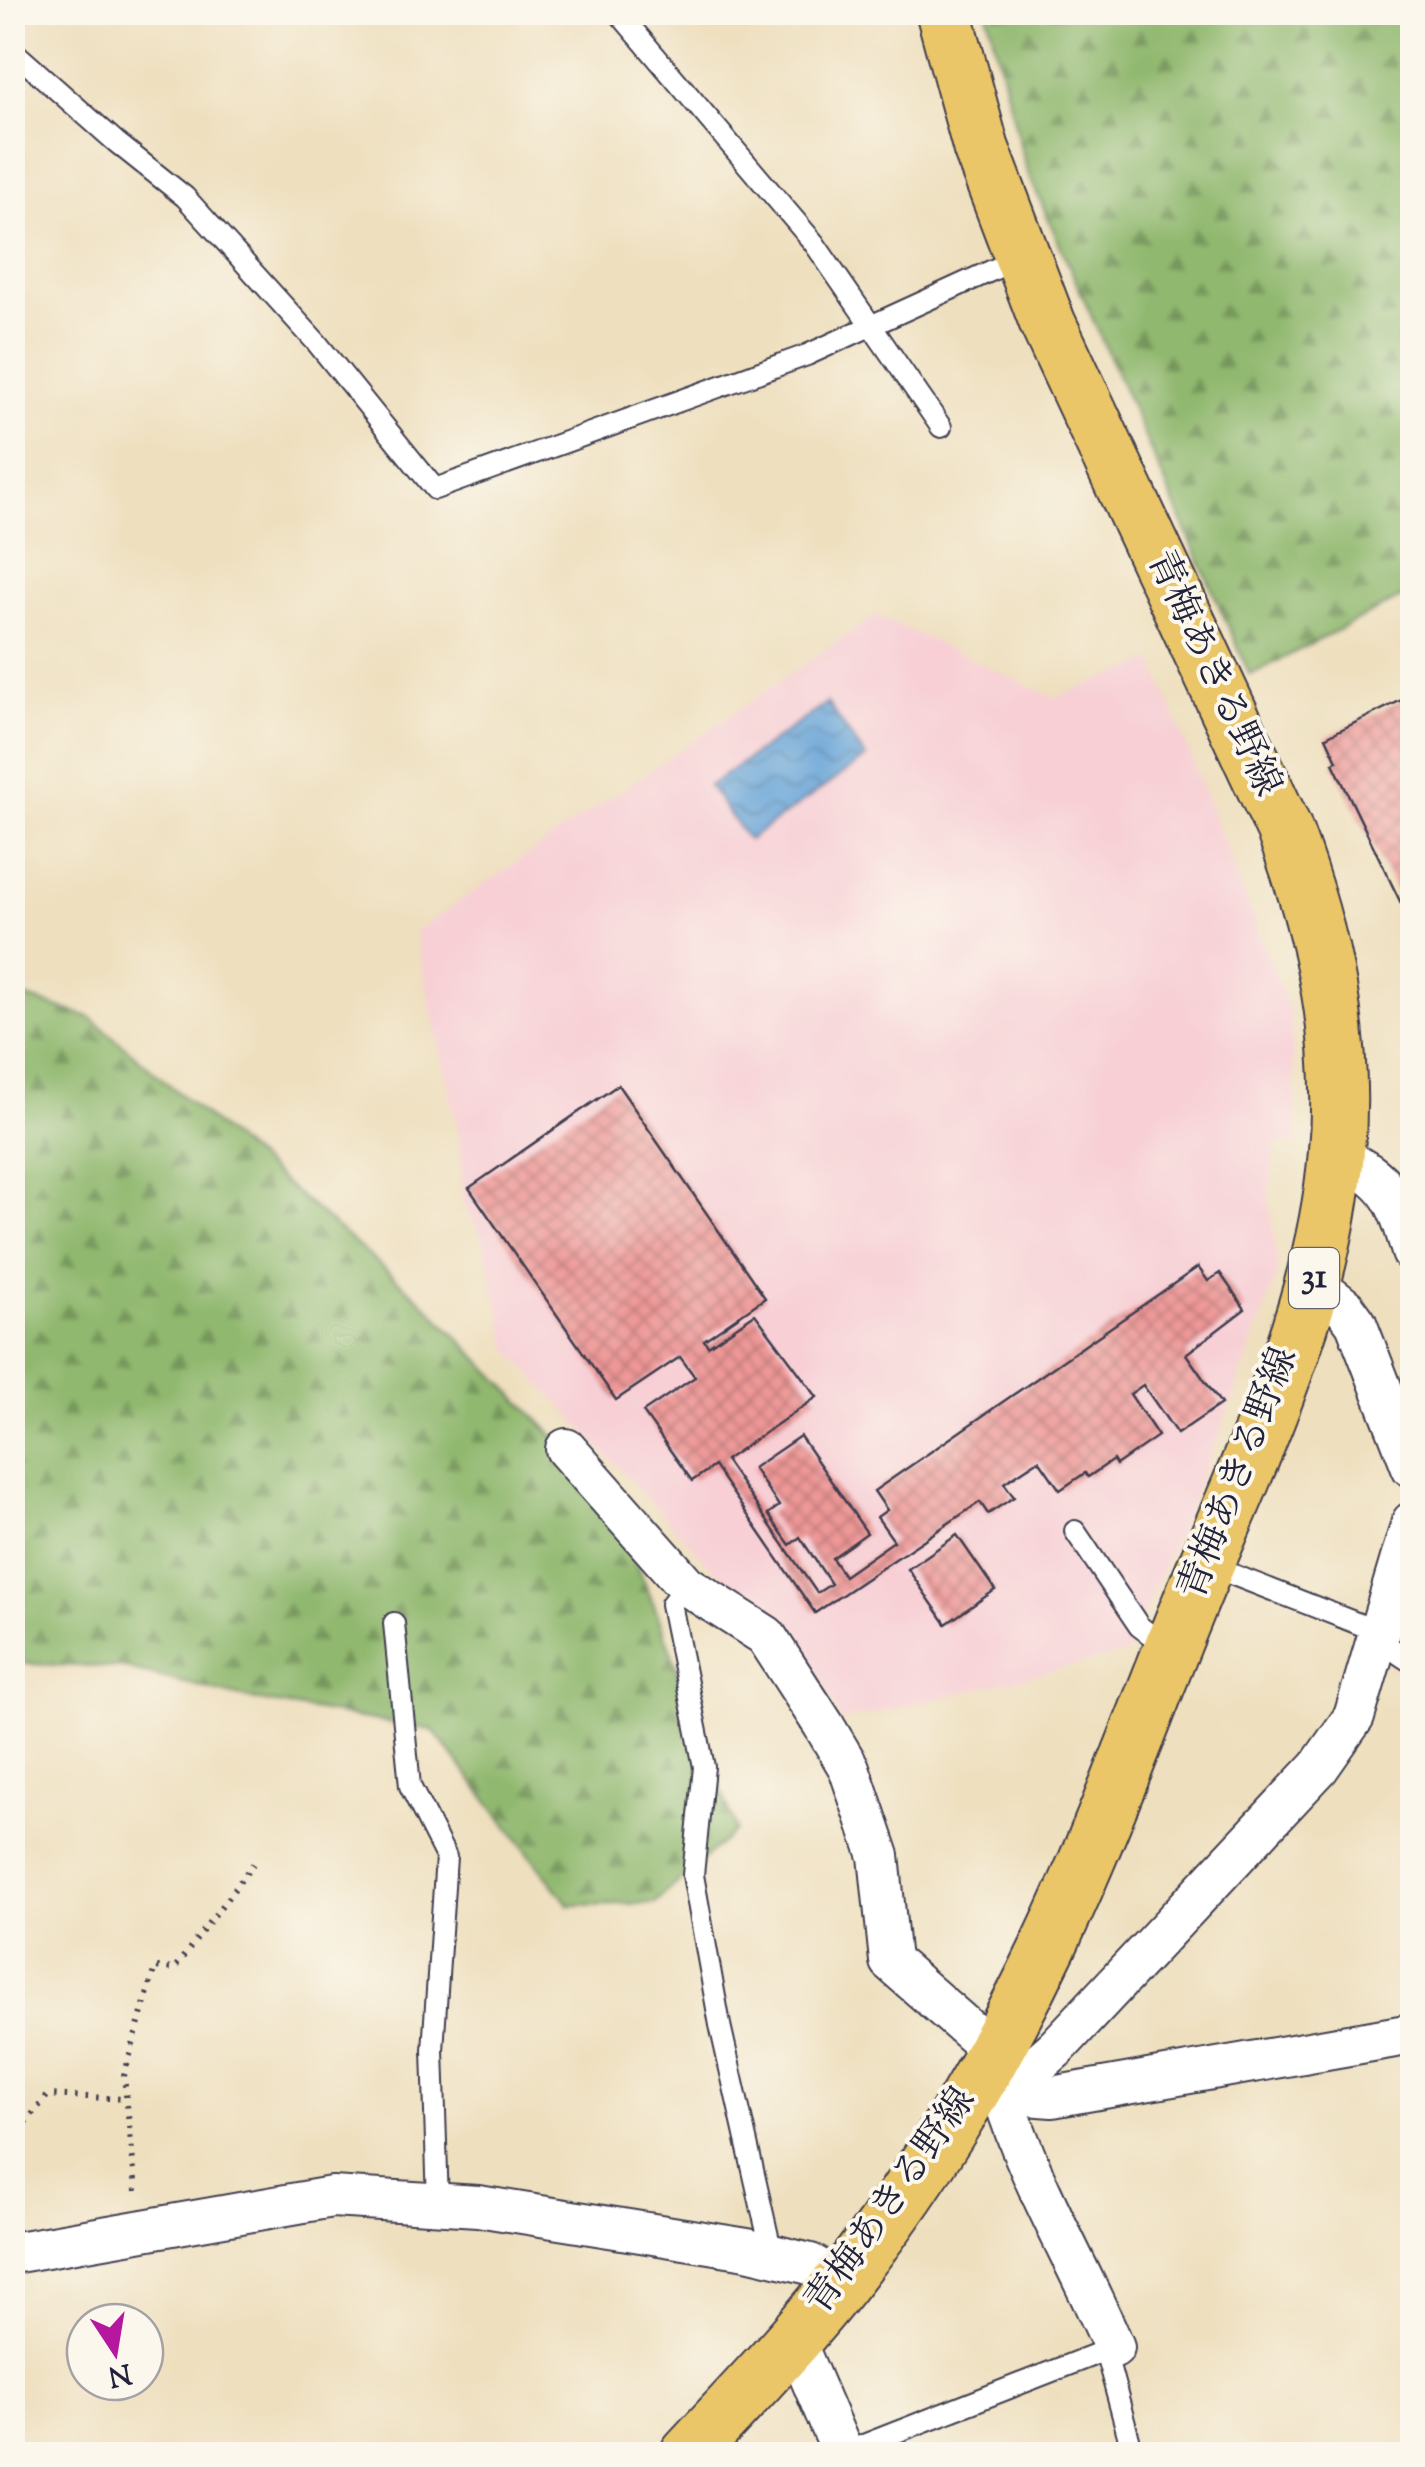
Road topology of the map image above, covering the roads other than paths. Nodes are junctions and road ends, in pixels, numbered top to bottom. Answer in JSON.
{"nodes":[{"id":1,"x":618,"y":12,"type":"edge"},
{"id":2,"x":944,"y":12,"type":"edge"},
{"id":3,"x":12,"y":50,"type":"edge"},
{"id":4,"x":1021,"y":257,"type":"junction"},
{"id":5,"x":868,"y":327,"type":"junction"},
{"id":6,"x":941,"y":427,"type":"dead end"},
{"id":7,"x":1336,"y":1156,"type":"junction"},
{"id":8,"x":1412,"y":1252,"type":"edge"},
{"id":9,"x":1313,"y":1283,"type":"junction"},
{"id":10,"x":566,"y":1449,"type":"dead end"},
{"id":11,"x":1412,"y":1467,"type":"edge"},
{"id":12,"x":1412,"y":1522,"type":"edge"},
{"id":13,"x":1075,"y":1531,"type":"dead end"},
{"id":14,"x":1206,"y":1564,"type":"junction"},
{"id":15,"x":686,"y":1586,"type":"junction"},
{"id":16,"x":394,"y":1623,"type":"dead end"},
{"id":17,"x":1380,"y":1635,"type":"junction"},
{"id":18,"x":1170,"y":1651,"type":"junction"},
{"id":19,"x":1412,"y":1662,"type":"edge"},
{"id":20,"x":1412,"y":2034,"type":"edge"},
{"id":21,"x":990,"y":2078,"type":"junction"},
{"id":22,"x":438,"y":2204,"type":"junction"},
{"id":23,"x":12,"y":2253,"type":"edge"},
{"id":24,"x":772,"y":2254,"type":"junction"},
{"id":25,"x":842,"y":2282,"type":"junction"},
{"id":26,"x":794,"y":2339,"type":"junction"},
{"id":27,"x":1109,"y":2348,"type":"junction"},
{"id":28,"x":688,"y":2454,"type":"edge"},
{"id":29,"x":843,"y":2454,"type":"edge"},
{"id":30,"x":1133,"y":2454,"type":"edge"}],
"edges":[{"from":1,"to":5,"type":"lane"},
{"from":2,"to":4,"type":"main road","name":"青梅あきる野線","number":"31"},
{"from":3,"to":5,"type":"lane"},
{"from":4,"to":5,"type":"lane"},
{"from":4,"to":7,"type":"main road","name":"青梅あきる野線","number":"31"},
{"from":5,"to":6,"type":"lane"},
{"from":7,"to":8,"type":"street"},
{"from":7,"to":9,"type":"main road","name":"青梅あきる野線","number":"31"},
{"from":9,"to":11,"type":"street"},
{"from":9,"to":14,"type":"main road","name":"青梅あきる野線","number":"31"},
{"from":10,"to":15,"type":"street"},
{"from":12,"to":17,"type":"street"},
{"from":13,"to":18,"type":"lane"},
{"from":14,"to":17,"type":"lane"},
{"from":14,"to":18,"type":"main road","name":"青梅あきる野線","number":"31"},
{"from":15,"to":21,"type":"street"},
{"from":15,"to":24,"type":"lane"},
{"from":16,"to":22,"type":"lane"},
{"from":17,"to":19,"type":"lane"},
{"from":17,"to":21,"type":"street"},
{"from":18,"to":21,"type":"main road","name":"青梅あきる野線","number":"31"},
{"from":20,"to":21,"type":"street"},
{"from":21,"to":25,"type":"main road","name":"青梅あきる野線","number":"31"},
{"from":21,"to":27,"type":"street"},
{"from":22,"to":23,"type":"street"},
{"from":22,"to":24,"type":"street"},
{"from":24,"to":25,"type":"street"},
{"from":25,"to":26,"type":"main road","name":"青梅あきる野線","number":"31"},
{"from":26,"to":28,"type":"main road","name":"青梅あきる野線","number":"31"},
{"from":26,"to":29,"type":"street"},
{"from":27,"to":29,"type":"lane"},
{"from":27,"to":30,"type":"lane"}]}
